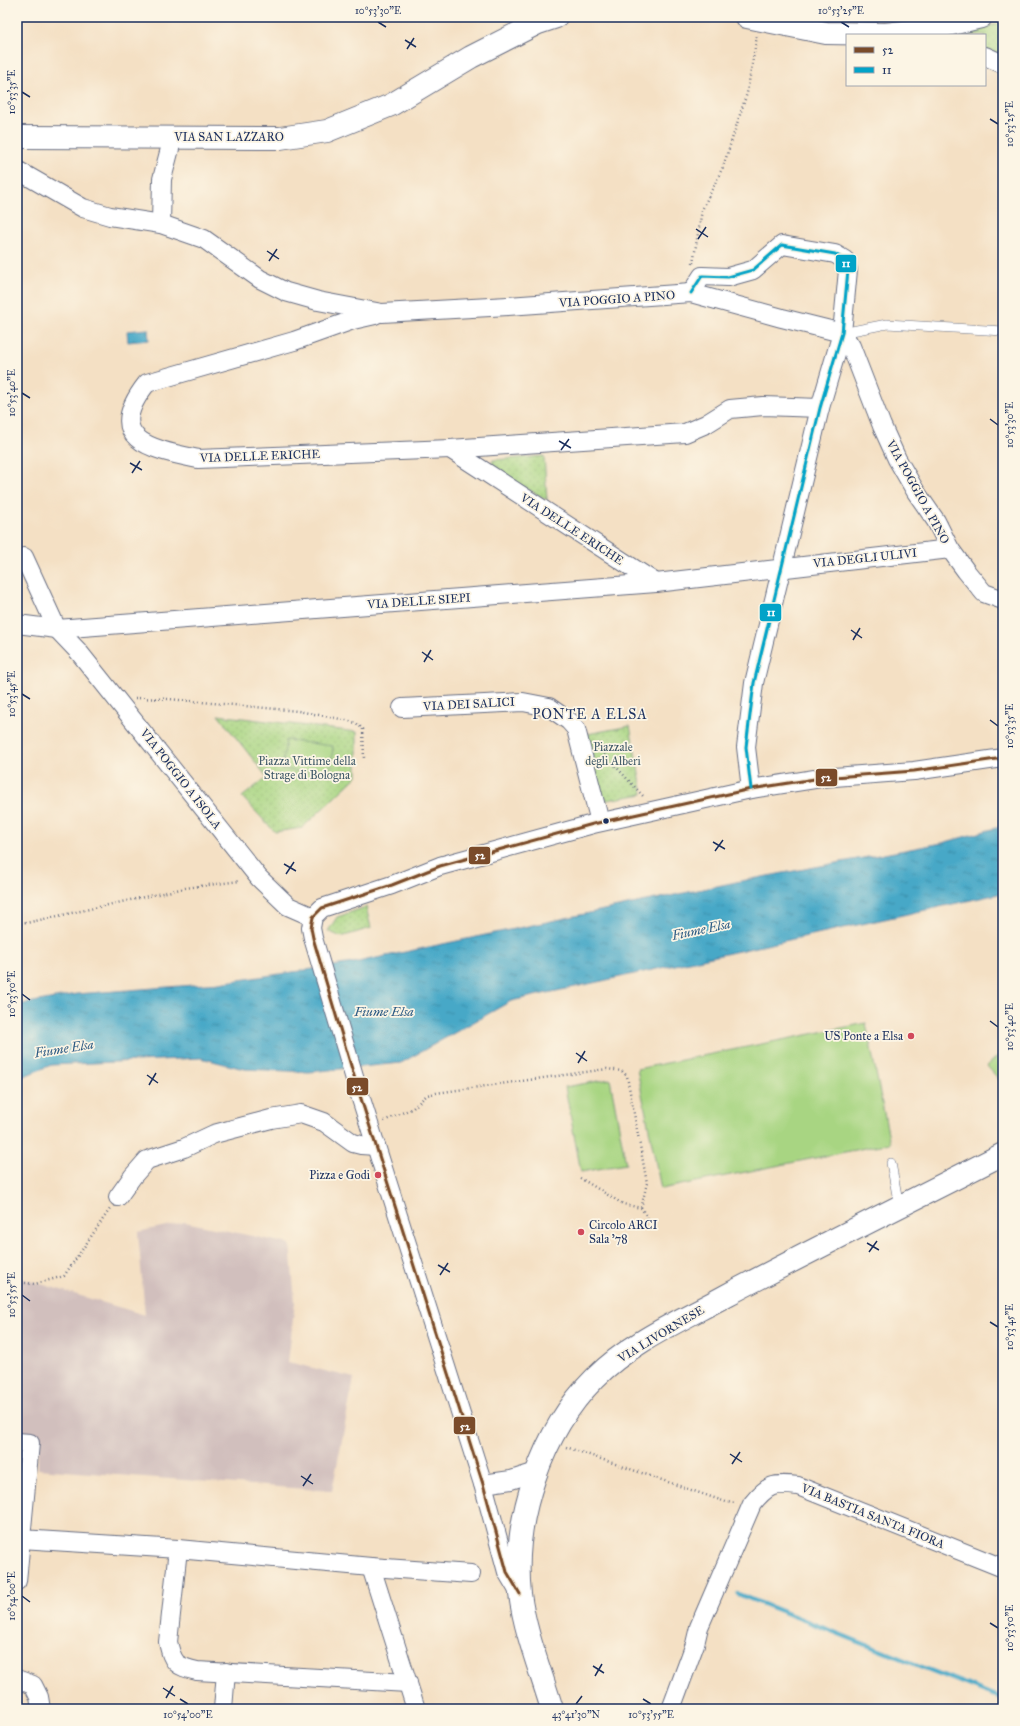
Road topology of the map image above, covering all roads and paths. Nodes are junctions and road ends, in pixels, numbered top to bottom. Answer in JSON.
{"nodes":[{"id":1,"x":556,"y":17,"type":"edge"},
{"id":2,"x":981,"y":17,"type":"edge"},
{"id":3,"x":753,"y":18,"type":"edge"},
{"id":4,"x":936,"y":32,"type":"edge"},
{"id":5,"x":986,"y":56,"type":"edge"},
{"id":6,"x":1003,"y":64,"type":"edge"},
{"id":7,"x":17,"y":137,"type":"edge"},
{"id":8,"x":173,"y":137,"type":"junction"},
{"id":9,"x":17,"y":170,"type":"edge"},
{"id":10,"x":161,"y":224,"type":"junction"},
{"id":11,"x":691,"y":293,"type":"junction"},
{"id":12,"x":382,"y":313,"type":"junction"},
{"id":13,"x":1003,"y":331,"type":"edge"},
{"id":14,"x":842,"y":333,"type":"junction"},
{"id":15,"x":820,"y":408,"type":"junction"},
{"id":16,"x":450,"y":449,"type":"junction"},
{"id":17,"x":950,"y":549,"type":"junction"},
{"id":18,"x":24,"y":557,"type":"dead end"},
{"id":19,"x":781,"y":568,"type":"junction"},
{"id":20,"x":656,"y":583,"type":"junction"},
{"id":21,"x":1003,"y":600,"type":"edge"},
{"id":22,"x":17,"y":624,"type":"edge"},
{"id":23,"x":57,"y":629,"type":"junction"},
{"id":24,"x":115,"y":697,"type":"junction"},
{"id":25,"x":402,"y":708,"type":"dead end"},
{"id":26,"x":597,"y":746,"type":"dead end"},
{"id":27,"x":1003,"y":758,"type":"edge"},
{"id":28,"x":364,"y":759,"type":"dead end"},
{"id":29,"x":752,"y":789,"type":"junction"},
{"id":30,"x":658,"y":811,"type":"junction"},
{"id":31,"x":600,"y":822,"type":"junction"},
{"id":32,"x":259,"y":878,"type":"junction"},
{"id":33,"x":313,"y":917,"type":"junction"},
{"id":34,"x":17,"y":925,"type":"edge"},
{"id":35,"x":370,"y":1127,"type":"junction"},
{"id":36,"x":376,"y":1146,"type":"junction"},
{"id":37,"x":1003,"y":1154,"type":"edge"},
{"id":38,"x":891,"y":1163,"type":"dead end"},
{"id":39,"x":580,"y":1178,"type":"dead end"},
{"id":40,"x":118,"y":1197,"type":"joint"},
{"id":41,"x":899,"y":1207,"type":"junction"},
{"id":42,"x":641,"y":1208,"type":"junction"},
{"id":43,"x":650,"y":1222,"type":"dead end"},
{"id":44,"x":17,"y":1282,"type":"edge"},
{"id":45,"x":552,"y":1440,"type":"junction"},
{"id":46,"x":17,"y":1442,"type":"edge"},
{"id":47,"x":536,"y":1472,"type":"junction"},
{"id":48,"x":483,"y":1484,"type":"junction"},
{"id":49,"x":752,"y":1504,"type":"junction"},
{"id":50,"x":21,"y":1538,"type":"junction"},
{"id":51,"x":178,"y":1549,"type":"junction"},
{"id":52,"x":370,"y":1567,"type":"junction"},
{"id":53,"x":1003,"y":1568,"type":"edge"},
{"id":54,"x":471,"y":1574,"type":"dead end"},
{"id":55,"x":17,"y":1581,"type":"edge"},
{"id":56,"x":520,"y":1594,"type":"junction"},
{"id":57,"x":226,"y":1672,"type":"junction"},
{"id":58,"x":17,"y":1679,"type":"edge"},
{"id":59,"x":408,"y":1683,"type":"junction"},
{"id":60,"x":41,"y":1709,"type":"edge"},
{"id":61,"x":223,"y":1709,"type":"edge"},
{"id":62,"x":416,"y":1709,"type":"edge"},
{"id":63,"x":552,"y":1709,"type":"edge"},
{"id":64,"x":671,"y":1709,"type":"edge"}],
"edges":[{"from":1,"to":8,"type":"main road","name":"VIA SAN LAZZARO"},
{"from":2,"to":4,"type":"main road"},
{"from":3,"to":4,"type":"main road"},
{"from":3,"to":11,"type":"path"},
{"from":5,"to":6,"type":"street"},
{"from":7,"to":8,"type":"main road","name":"VIA SAN LAZZARO"},
{"from":8,"to":10,"type":"street"},
{"from":9,"to":10,"type":"street","name":"VIA POGGIO A PINO"},
{"from":10,"to":12,"type":"street","name":"VIA POGGIO A PINO"},
{"from":11,"to":12,"type":"street","name":"VIA POGGIO A PINO"},
{"from":11,"to":14,"type":"street","name":"VIA POGGIO A PINO"},
{"from":11,"to":14,"type":"street"},
{"from":12,"to":16,"type":"street","name":"VIA DELLE ERICHE"},
{"from":13,"to":14,"type":"lane"},
{"from":14,"to":15,"type":"street"},
{"from":14,"to":17,"type":"street","name":"VIA POGGIO A PINO"},
{"from":15,"to":16,"type":"street"},
{"from":15,"to":19,"type":"street"},
{"from":16,"to":20,"type":"street","name":"VIA DELLE ERICHE"},
{"from":17,"to":19,"type":"street","name":"VIA DEGLI ULIVI"},
{"from":17,"to":21,"type":"street","name":"VIA POGGIO A PINO"},
{"from":18,"to":23,"type":"street"},
{"from":19,"to":20,"type":"street","name":"VIA DELLE SIEPI"},
{"from":19,"to":29,"type":"street"},
{"from":20,"to":23,"type":"street","name":"VIA DELLE SIEPI"},
{"from":22,"to":23,"type":"street"},
{"from":23,"to":24,"type":"street","name":"VIA POGGIO A ISOLA"},
{"from":24,"to":28,"type":"path"},
{"from":24,"to":32,"type":"street","name":"VIA POGGIO A ISOLA"},
{"from":25,"to":31,"type":"street","name":"VIA DEI SALICI"},
{"from":26,"to":30,"type":"path"},
{"from":27,"to":29,"type":"street"},
{"from":29,"to":30,"type":"street"},
{"from":30,"to":31,"type":"street"},
{"from":31,"to":33,"type":"street"},
{"from":32,"to":33,"type":"street","name":"VIA POGGIO A ISOLA"},
{"from":32,"to":34,"type":"path"},
{"from":33,"to":35,"type":"street"},
{"from":35,"to":36,"type":"street"},
{"from":35,"to":42,"type":"path"},
{"from":36,"to":40,"type":"street"},
{"from":36,"to":48,"type":"street"},
{"from":37,"to":41,"type":"main road","name":"VIA LIVORNESE"},
{"from":38,"to":41,"type":"lane"},
{"from":39,"to":42,"type":"path"},
{"from":40,"to":44,"type":"path"},
{"from":41,"to":45,"type":"main road","name":"VIA LIVORNESE"},
{"from":42,"to":43,"type":"path"},
{"from":45,"to":47,"type":"main road","name":"VIA LIVORNESE"},
{"from":45,"to":49,"type":"path"},
{"from":46,"to":50,"type":"street"},
{"from":47,"to":48,"type":"street"},
{"from":47,"to":56,"type":"main road","name":"VIA LIVORNESE"},
{"from":48,"to":56,"type":"street"},
{"from":49,"to":53,"type":"street","name":"VIA BASTIA SANTA FIORA"},
{"from":49,"to":64,"type":"street","name":"VIA BASTIA SANTA FIORA"},
{"from":50,"to":51,"type":"street"},
{"from":50,"to":55,"type":"street"},
{"from":51,"to":52,"type":"street"},
{"from":51,"to":57,"type":"street"},
{"from":52,"to":54,"type":"street"},
{"from":52,"to":59,"type":"street"},
{"from":56,"to":63,"type":"main road","name":"VIA LIVORNESE"},
{"from":57,"to":59,"type":"street"},
{"from":57,"to":61,"type":"street"},
{"from":58,"to":60,"type":"street"},
{"from":59,"to":62,"type":"street"}]}
